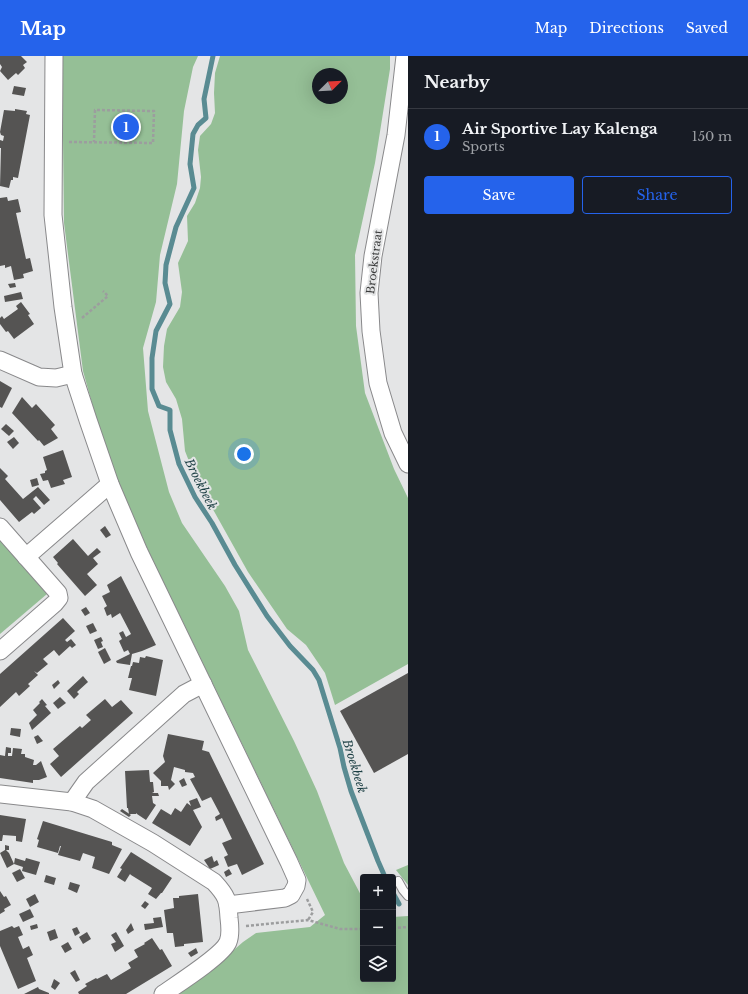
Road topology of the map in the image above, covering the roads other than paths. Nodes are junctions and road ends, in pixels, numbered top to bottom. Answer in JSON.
{"nodes":[{"id":1,"x":54,"y":56,"type":"edge"},
{"id":2,"x":405,"y":56,"type":"edge"},
{"id":3,"x":0,"y":360,"type":"edge"},
{"id":4,"x":73,"y":374,"type":"junction"},
{"id":5,"x":408,"y":464,"type":"edge"},
{"id":6,"x":110,"y":484,"type":"junction"},
{"id":7,"x":0,"y":527,"type":"edge"},
{"id":8,"x":26,"y":557,"type":"junction"},
{"id":9,"x":0,"y":650,"type":"edge"},
{"id":10,"x":203,"y":684,"type":"junction"},
{"id":11,"x":0,"y":794,"type":"edge"},
{"id":12,"x":72,"y":802,"type":"junction"},
{"id":13,"x":398,"y":881,"type":"dead end"},
{"id":14,"x":408,"y":896,"type":"edge"},
{"id":15,"x":228,"y":905,"type":"junction"},
{"id":16,"x":163,"y":994,"type":"edge"}],
"edges":[{"from":1,"to":4,"type":"street"},
{"from":2,"to":5,"type":"street","name":"Broekstraat"},
{"from":3,"to":4,"type":"street"},
{"from":4,"to":6,"type":"street"},
{"from":6,"to":8,"type":"street"},
{"from":6,"to":10,"type":"street"},
{"from":7,"to":8,"type":"street"},
{"from":8,"to":9,"type":"street"},
{"from":10,"to":12,"type":"street"},
{"from":10,"to":15,"type":"street"},
{"from":11,"to":12,"type":"street"},
{"from":12,"to":15,"type":"street"},
{"from":13,"to":14,"type":"lane"},
{"from":15,"to":16,"type":"street"}]}
